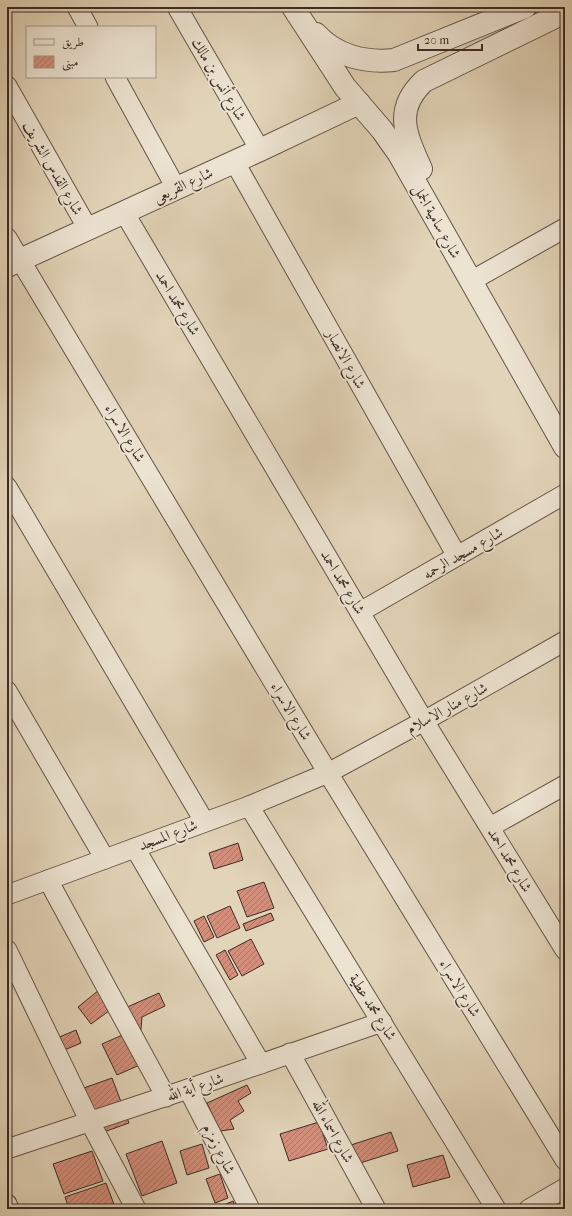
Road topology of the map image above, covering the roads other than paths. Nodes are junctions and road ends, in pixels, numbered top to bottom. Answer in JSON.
{"nodes":[{"id":1,"x":77,"y":7,"type":"edge"},
{"id":2,"x":177,"y":7,"type":"edge"},
{"id":3,"x":525,"y":7,"type":"edge"},
{"id":4,"x":295,"y":11,"type":"edge"},
{"id":5,"x":565,"y":12,"type":"edge"},
{"id":6,"x":490,"y":14,"type":"edge"},
{"id":7,"x":87,"y":26,"type":"edge"},
{"id":8,"x":116,"y":78,"type":"edge"},
{"id":9,"x":7,"y":86,"type":"edge"},
{"id":10,"x":358,"y":103,"type":"junction"},
{"id":11,"x":260,"y":150,"type":"junction"},
{"id":12,"x":234,"y":161,"type":"junction"},
{"id":13,"x":176,"y":188,"type":"junction"},
{"id":14,"x":124,"y":212,"type":"junction"},
{"id":15,"x":437,"y":221,"type":"junction"},
{"id":16,"x":565,"y":228,"type":"edge"},
{"id":17,"x":88,"y":229,"type":"junction"},
{"id":18,"x":7,"y":238,"type":"edge"},
{"id":19,"x":14,"y":263,"type":"edge"},
{"id":20,"x":471,"y":281,"type":"junction"},
{"id":21,"x":565,"y":446,"type":"edge"},
{"id":22,"x":7,"y":488,"type":"edge"},
{"id":23,"x":565,"y":494,"type":"edge"},
{"id":24,"x":457,"y":556,"type":"junction"},
{"id":25,"x":360,"y":612,"type":"junction"},
{"id":26,"x":565,"y":641,"type":"edge"},
{"id":27,"x":7,"y":690,"type":"edge"},
{"id":28,"x":424,"y":721,"type":"junction"},
{"id":29,"x":328,"y":773,"type":"junction"},
{"id":30,"x":565,"y":785,"type":"edge"},
{"id":31,"x":248,"y":806,"type":"junction"},
{"id":32,"x":204,"y":821,"type":"junction"},
{"id":33,"x":490,"y":827,"type":"junction"},
{"id":34,"x":135,"y":848,"type":"junction"},
{"id":35,"x":105,"y":859,"type":"junction"},
{"id":36,"x":48,"y":880,"type":"junction"},
{"id":37,"x":7,"y":895,"type":"edge"},
{"id":38,"x":7,"y":950,"type":"edge"},
{"id":39,"x":565,"y":950,"type":"edge"},
{"id":40,"x":382,"y":1022,"type":"junction"},
{"id":41,"x":290,"y":1053,"type":"junction"},
{"id":42,"x":261,"y":1064,"type":"junction"},
{"id":43,"x":188,"y":1089,"type":"junction"},
{"id":44,"x":166,"y":1097,"type":"junction"},
{"id":45,"x":90,"y":1122,"type":"junction"},
{"id":46,"x":7,"y":1149,"type":"edge"},
{"id":47,"x":565,"y":1160,"type":"edge"},
{"id":48,"x":565,"y":1188,"type":"edge"},
{"id":49,"x":7,"y":1204,"type":"edge"},
{"id":50,"x":9,"y":1209,"type":"edge"},
{"id":51,"x":136,"y":1209,"type":"edge"},
{"id":52,"x":250,"y":1209,"type":"edge"},
{"id":53,"x":376,"y":1209,"type":"edge"},
{"id":54,"x":496,"y":1209,"type":"edge"},
{"id":55,"x":529,"y":1209,"type":"edge"}],
"edges":[{"from":1,"to":7,"type":"street"},
{"from":2,"to":11,"type":"street","name":"شارع أنس بن مالك"},
{"from":3,"to":6,"type":"street"},
{"from":4,"to":6,"type":"street"},
{"from":4,"to":10,"type":"street","name":"شارع سامية الجمل"},
{"from":5,"to":15,"type":"street"},
{"from":8,"to":13,"type":"street"},
{"from":9,"to":17,"type":"street","name":"شارع القدس الشريف"},
{"from":10,"to":11,"type":"street","name":"شارع القريعى"},
{"from":10,"to":15,"type":"street","name":"شارع سامية الجمل"},
{"from":11,"to":12,"type":"street","name":"شارع القريعى"},
{"from":12,"to":13,"type":"street","name":"شارع القريعى"},
{"from":12,"to":24,"type":"street","name":"شارع الانصار"},
{"from":13,"to":14,"type":"street","name":"شارع القريعى"},
{"from":14,"to":17,"type":"street","name":"شارع القريعى"},
{"from":14,"to":25,"type":"street","name":"شارع محمد احمد"},
{"from":15,"to":20,"type":"street","name":"شارع سامية الجمل"},
{"from":16,"to":20,"type":"street"},
{"from":17,"to":19,"type":"street","name":"شارع القريعى"},
{"from":18,"to":19,"type":"street","name":"شارع الاسراء"},
{"from":19,"to":29,"type":"street","name":"شارع الاسراء"},
{"from":20,"to":21,"type":"street","name":"شارع سامية الجمل"},
{"from":22,"to":32,"type":"street"},
{"from":23,"to":24,"type":"street","name":"شارع مسجد الرحمه"},
{"from":24,"to":25,"type":"street","name":"شارع مسجد الرحمه"},
{"from":25,"to":28,"type":"street","name":"شارع محمد احمد"},
{"from":26,"to":28,"type":"street","name":"شارع منار الاسلام"},
{"from":27,"to":35,"type":"street"},
{"from":28,"to":29,"type":"street","name":"شارع منار الاسلام"},
{"from":28,"to":33,"type":"street","name":"شارع محمد احمد"},
{"from":29,"to":31,"type":"street","name":"شارع المسجد"},
{"from":29,"to":47,"type":"street","name":"شارع الاسراء"},
{"from":30,"to":33,"type":"street"},
{"from":31,"to":32,"type":"street","name":"شارع المسجد"},
{"from":31,"to":40,"type":"street","name":"شارع محمد عطية"},
{"from":32,"to":34,"type":"street","name":"شارع المسجد"},
{"from":33,"to":39,"type":"street","name":"شارع محمد احمد"},
{"from":34,"to":35,"type":"street","name":"شارع المسجد"},
{"from":34,"to":42,"type":"street"},
{"from":35,"to":36,"type":"street","name":"شارع المسجد"},
{"from":36,"to":37,"type":"street","name":"شارع المسجد"},
{"from":36,"to":44,"type":"street"},
{"from":38,"to":45,"type":"street"},
{"from":40,"to":41,"type":"street","name":"شارع أية الله"},
{"from":40,"to":54,"type":"street","name":"شارع محمد عطية"},
{"from":41,"to":42,"type":"street","name":"شارع أية الله"},
{"from":41,"to":53,"type":"street","name":"شارع اسماء الله"},
{"from":42,"to":43,"type":"street","name":"شارع أية الله"},
{"from":43,"to":44,"type":"street","name":"شارع أية الله"},
{"from":43,"to":52,"type":"street","name":"شارع زمزم"},
{"from":44,"to":45,"type":"street","name":"شارع أية الله"},
{"from":45,"to":46,"type":"street","name":"شارع أية الله"},
{"from":45,"to":51,"type":"street"},
{"from":48,"to":55,"type":"street"},
{"from":49,"to":50,"type":"street"}]}
